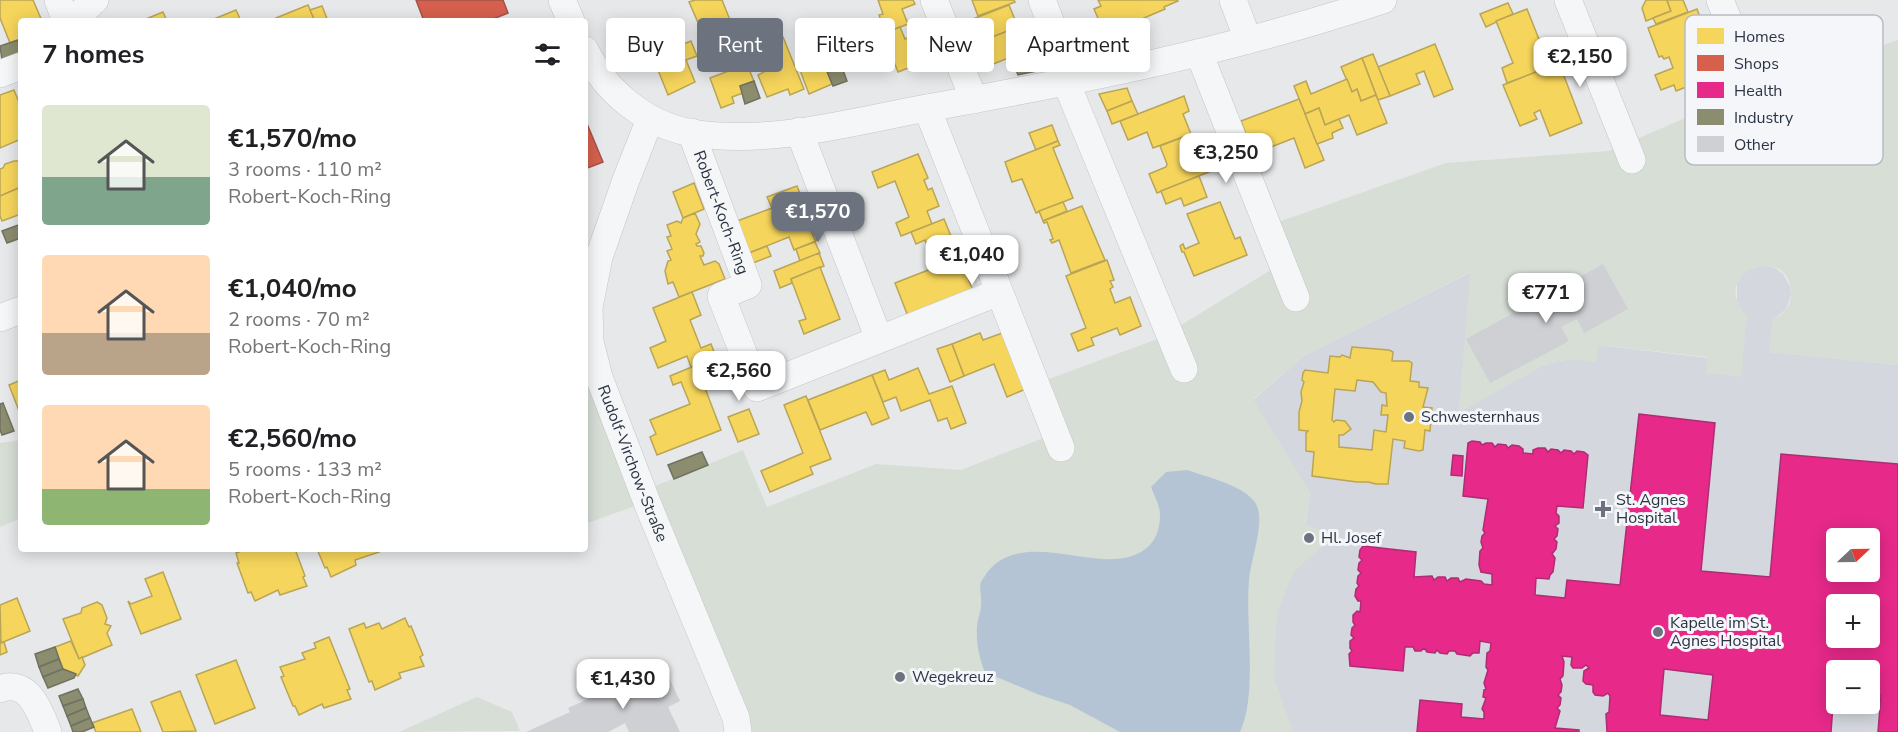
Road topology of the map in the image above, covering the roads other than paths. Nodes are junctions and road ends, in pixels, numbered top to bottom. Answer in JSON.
{"nodes":[{"id":1,"x":58,"y":0,"type":"edge"},
{"id":2,"x":95,"y":0,"type":"edge"},
{"id":3,"x":562,"y":0,"type":"edge"},
{"id":4,"x":934,"y":0,"type":"edge"},
{"id":5,"x":1042,"y":0,"type":"edge"},
{"id":6,"x":1233,"y":0,"type":"edge"},
{"id":7,"x":1383,"y":0,"type":"edge"},
{"id":8,"x":1568,"y":0,"type":"edge"},
{"id":9,"x":1720,"y":0,"type":"edge"},
{"id":10,"x":1726,"y":15,"type":"edge"},
{"id":11,"x":65,"y":18,"type":"edge"},
{"id":12,"x":75,"y":18,"type":"edge"},
{"id":13,"x":570,"y":18,"type":"edge"},
{"id":14,"x":1248,"y":40,"type":"junction"},
{"id":15,"x":1199,"y":53,"type":"junction"},
{"id":16,"x":588,"y":56,"type":"edge"},
{"id":17,"x":18,"y":67,"type":"edge"},
{"id":18,"x":0,"y":74,"type":"edge"},
{"id":19,"x":1070,"y":81,"type":"junction"},
{"id":20,"x":974,"y":100,"type":"junction"},
{"id":21,"x":927,"y":108,"type":"junction"},
{"id":22,"x":650,"y":118,"type":"junction"},
{"id":23,"x":799,"y":131,"type":"junction"},
{"id":24,"x":691,"y":132,"type":"junction"},
{"id":25,"x":1632,"y":160,"type":"dead end"},
{"id":26,"x":999,"y":292,"type":"junction"},
{"id":27,"x":1296,"y":298,"type":"dead end"},
{"id":28,"x":18,"y":311,"type":"edge"},
{"id":29,"x":0,"y":318,"type":"edge"},
{"id":30,"x":879,"y":339,"type":"junction"},
{"id":31,"x":1184,"y":369,"type":"dead end"},
{"id":32,"x":1061,"y":448,"type":"dead end"},
{"id":33,"x":0,"y":689,"type":"edge"},
{"id":34,"x":48,"y":732,"type":"edge"},
{"id":35,"x":738,"y":732,"type":"edge"}],
"edges":[{"from":1,"to":11,"type":"street"},
{"from":2,"to":12,"type":"street"},
{"from":3,"to":13,"type":"street"},
{"from":4,"to":20,"type":"street"},
{"from":5,"to":19,"type":"street"},
{"from":6,"to":14,"type":"street"},
{"from":7,"to":14,"type":"street","name":"Robert-Koch-Ring"},
{"from":8,"to":25,"type":"street"},
{"from":9,"to":10,"type":"street"},
{"from":14,"to":15,"type":"street","name":"Robert-Koch-Ring"},
{"from":15,"to":19,"type":"street","name":"Robert-Koch-Ring"},
{"from":15,"to":27,"type":"street"},
{"from":16,"to":22,"type":"street","name":"Robert-Koch-Ring"},
{"from":17,"to":18,"type":"street"},
{"from":19,"to":20,"type":"street","name":"Robert-Koch-Ring"},
{"from":19,"to":31,"type":"street"},
{"from":20,"to":21,"type":"street","name":"Robert-Koch-Ring"},
{"from":21,"to":23,"type":"street","name":"Robert-Koch-Ring"},
{"from":21,"to":26,"type":"street"},
{"from":22,"to":24,"type":"street","name":"Robert-Koch-Ring"},
{"from":22,"to":35,"type":"street","name":"Rudolf-Virchow-Straße"},
{"from":23,"to":24,"type":"street","name":"Robert-Koch-Ring"},
{"from":23,"to":30,"type":"street"},
{"from":24,"to":30,"type":"street","name":"Robert-Koch-Ring"},
{"from":26,"to":30,"type":"street","name":"Robert-Koch-Ring"},
{"from":26,"to":32,"type":"street"},
{"from":28,"to":29,"type":"street"},
{"from":33,"to":34,"type":"street"}]}
